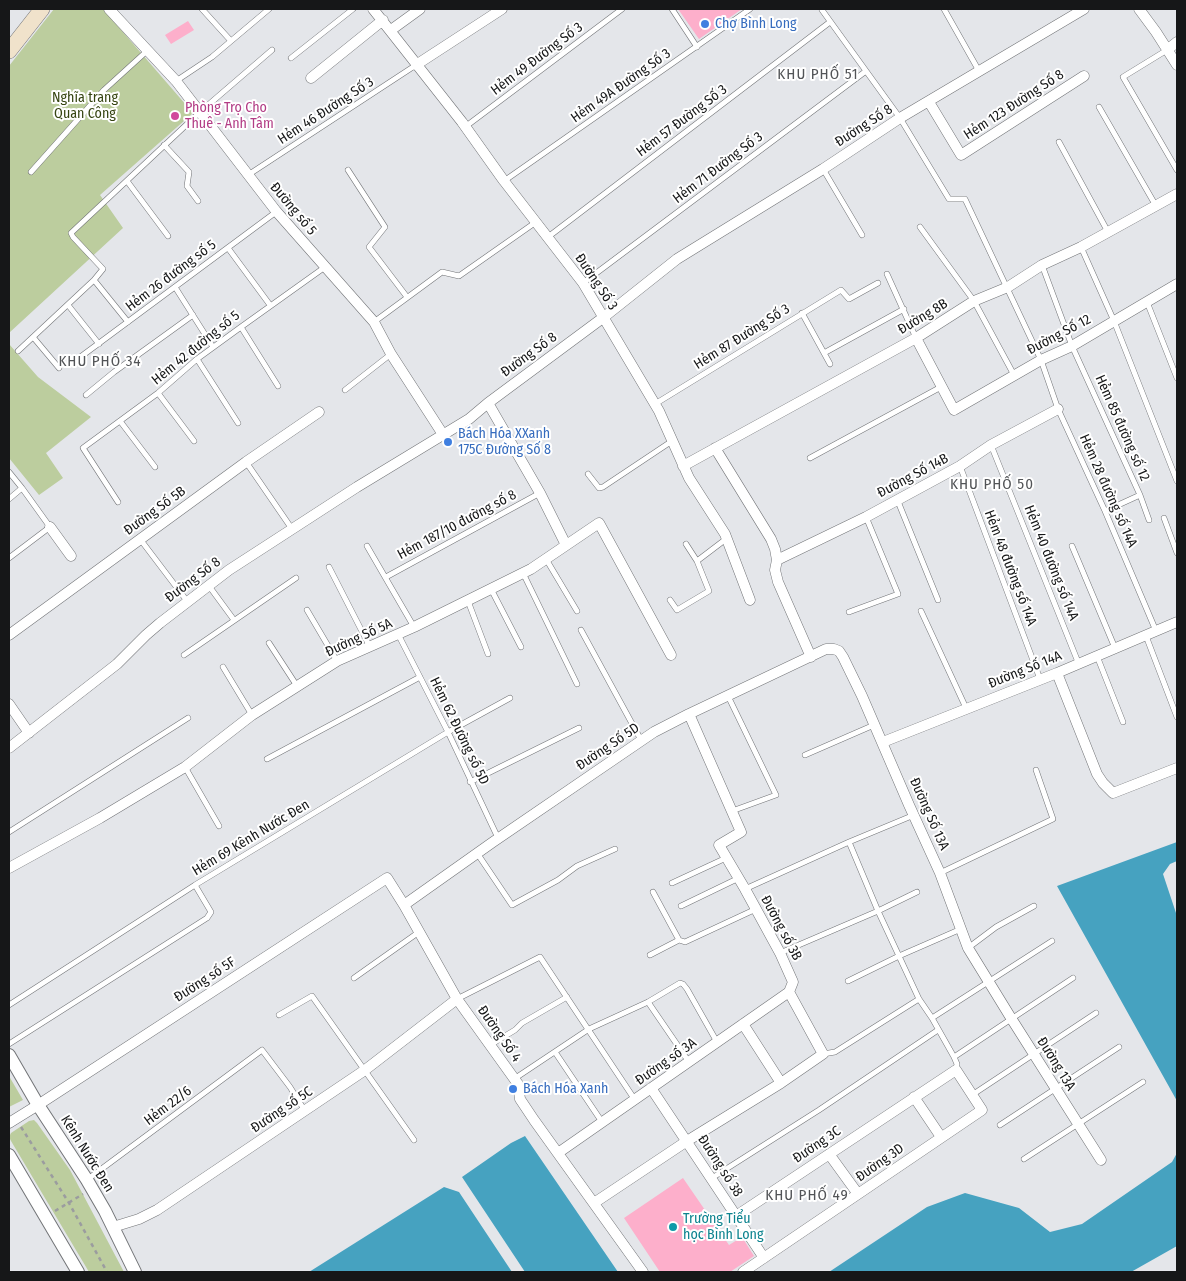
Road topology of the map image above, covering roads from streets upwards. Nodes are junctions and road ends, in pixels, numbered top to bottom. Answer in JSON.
{"nodes":[{"id":1,"x":42,"y":9,"type":"edge"},
{"id":2,"x":108,"y":9,"type":"edge"},
{"id":3,"x":373,"y":9,"type":"edge"},
{"id":4,"x":420,"y":9,"type":"edge"},
{"id":5,"x":502,"y":9,"type":"edge"},
{"id":6,"x":1084,"y":9,"type":"edge"},
{"id":7,"x":1139,"y":9,"type":"edge"},
{"id":8,"x":383,"y":20,"type":"junction"},
{"id":9,"x":391,"y":30,"type":"junction"},
{"id":10,"x":1177,"y":42,"type":"edge"},
{"id":11,"x":11,"y":43,"type":"edge"},
{"id":12,"x":1167,"y":50,"type":"junction"},
{"id":13,"x":416,"y":65,"type":"junction"},
{"id":14,"x":1177,"y":65,"type":"edge"},
{"id":15,"x":1084,"y":76,"type":"dead end"},
{"id":16,"x":311,"y":78,"type":"dead end"},
{"id":17,"x":929,"y":102,"type":"junction"},
{"id":18,"x":1177,"y":194,"type":"edge"},
{"id":19,"x":1177,"y":284,"type":"edge"},
{"id":20,"x":604,"y":318,"type":"junction"},
{"id":21,"x":916,"y":338,"type":"junction"},
{"id":22,"x":488,"y":402,"type":"junction"},
{"id":23,"x":1058,"y":409,"type":"road end"},
{"id":24,"x":320,"y":412,"type":"dead end"},
{"id":25,"x":444,"y":436,"type":"junction"},
{"id":26,"x":715,"y":448,"type":"junction"},
{"id":27,"x":683,"y":466,"type":"junction"},
{"id":28,"x":50,"y":527,"type":"road end"},
{"id":29,"x":566,"y":545,"type":"junction"},
{"id":30,"x":71,"y":556,"type":"dead end"},
{"id":31,"x":777,"y":560,"type":"junction"},
{"id":32,"x":750,"y":600,"type":"dead end"},
{"id":33,"x":1177,"y":622,"type":"edge"},
{"id":34,"x":9,"y":635,"type":"edge"},
{"id":35,"x":671,"y":655,"type":"dead end"},
{"id":36,"x":811,"y":656,"type":"junction"},
{"id":37,"x":843,"y":657,"type":"joint"},
{"id":38,"x":1057,"y":672,"type":"junction"},
{"id":39,"x":9,"y":704,"type":"edge"},
{"id":40,"x":689,"y":714,"type":"junction"},
{"id":41,"x":29,"y":733,"type":"junction"},
{"id":42,"x":883,"y":742,"type":"junction"},
{"id":43,"x":9,"y":748,"type":"edge"},
{"id":44,"x":1177,"y":768,"type":"edge"},
{"id":45,"x":9,"y":868,"type":"edge"},
{"id":46,"x":404,"y":905,"type":"junction"},
{"id":47,"x":990,"y":982,"type":"joint"},
{"id":48,"x":789,"y":992,"type":"junction"},
{"id":49,"x":458,"y":999,"type":"junction"},
{"id":50,"x":743,"y":1024,"type":"junction"},
{"id":51,"x":9,"y":1055,"type":"edge"},
{"id":52,"x":781,"y":1083,"type":"junction"},
{"id":53,"x":652,"y":1088,"type":"junction"},
{"id":54,"x":914,"y":1097,"type":"junction"},
{"id":55,"x":38,"y":1105,"type":"junction"},
{"id":56,"x":982,"y":1110,"type":"joint"},
{"id":57,"x":9,"y":1123,"type":"edge"},
{"id":58,"x":941,"y":1137,"type":"junction"},
{"id":59,"x":687,"y":1141,"type":"junction"},
{"id":60,"x":558,"y":1153,"type":"junction"},
{"id":61,"x":829,"y":1154,"type":"junction"},
{"id":62,"x":9,"y":1155,"type":"edge"},
{"id":63,"x":1101,"y":1160,"type":"dead end"},
{"id":64,"x":858,"y":1194,"type":"junction"},
{"id":65,"x":594,"y":1203,"type":"junction"},
{"id":66,"x":736,"y":1216,"type":"junction"},
{"id":67,"x":113,"y":1227,"type":"junction"},
{"id":68,"x":764,"y":1258,"type":"junction"},
{"id":69,"x":78,"y":1272,"type":"edge"},
{"id":70,"x":135,"y":1272,"type":"edge"},
{"id":71,"x":643,"y":1272,"type":"edge"},
{"id":72,"x":743,"y":1272,"type":"edge"}],
"edges":[{"from":1,"to":11,"type":"main road"},
{"from":2,"to":25,"type":"street","name":"Đường số 5"},
{"from":3,"to":8,"type":"street","name":"Đường Số 3"},
{"from":4,"to":9,"type":"street"},
{"from":5,"to":13,"type":"street"},
{"from":6,"to":17,"type":"street","name":"Đường Số 8"},
{"from":7,"to":12,"type":"street"},
{"from":8,"to":9,"type":"street","name":"Đường Số 3"},
{"from":8,"to":16,"type":"street"},
{"from":9,"to":13,"type":"street","name":"Đường Số 3"},
{"from":10,"to":12,"type":"street"},
{"from":12,"to":14,"type":"street"},
{"from":13,"to":20,"type":"street","name":"Đường Số 3"},
{"from":15,"to":17,"type":"street","name":"Hẻm 123 Đường Số 8"},
{"from":17,"to":20,"type":"street","name":"Đường Số 8"},
{"from":18,"to":21,"type":"street","name":"Đường 8B"},
{"from":19,"to":21,"type":"street","name":"Đường Số 12"},
{"from":20,"to":22,"type":"street","name":"Đường Số 8"},
{"from":20,"to":27,"type":"street","name":"Đường Số 3"},
{"from":21,"to":26,"type":"street","name":"Đường 8B"},
{"from":22,"to":25,"type":"street","name":"Đường Số 8"},
{"from":22,"to":29,"type":"street"},
{"from":23,"to":31,"type":"street","name":"Đường Số 14B"},
{"from":24,"to":34,"type":"street","name":"Đường Số 5B"},
{"from":25,"to":41,"type":"street","name":"Đường Số 8"},
{"from":26,"to":27,"type":"street","name":"Đường 8B"},
{"from":26,"to":31,"type":"street"},
{"from":27,"to":32,"type":"street","name":"Đường Số 3"},
{"from":28,"to":30,"type":"street"},
{"from":29,"to":35,"type":"street","name":"Đường Số 5A"},
{"from":29,"to":45,"type":"street","name":"Đường Số 5A"},
{"from":31,"to":36,"type":"street"},
{"from":33,"to":38,"type":"street","name":"Đường Số 14A"},
{"from":36,"to":37,"type":"street","name":"Đường Số 5D"},
{"from":36,"to":40,"type":"street","name":"Đường Số 5D"},
{"from":37,"to":42,"type":"street","name":"Đường Số 13A"},
{"from":38,"to":42,"type":"street","name":"Đường Số 14A"},
{"from":38,"to":44,"type":"street"},
{"from":39,"to":41,"type":"street"},
{"from":40,"to":46,"type":"street","name":"Đường Số 5D"},
{"from":40,"to":48,"type":"street","name":"Đường số 3B"},
{"from":41,"to":43,"type":"street","name":"Đường Số 8"},
{"from":42,"to":47,"type":"street","name":"Đường Số 13A"},
{"from":46,"to":49,"type":"street","name":"Đường Số 4"},
{"from":46,"to":55,"type":"street","name":"Đường số 5F"},
{"from":47,"to":63,"type":"street","name":"Đường 13A"},
{"from":48,"to":50,"type":"street","name":"Đường số 3A"},
{"from":48,"to":52,"type":"street","name":"Đường số 3B"},
{"from":49,"to":60,"type":"street","name":"Đường Số 4"},
{"from":49,"to":67,"type":"street","name":"Đường số 5C"},
{"from":50,"to":52,"type":"street"},
{"from":50,"to":53,"type":"street","name":"Đường số 3A"},
{"from":51,"to":55,"type":"street","name":"Kênh Nước Đen"},
{"from":52,"to":59,"type":"street"},
{"from":53,"to":59,"type":"street","name":"Đường số 38"},
{"from":53,"to":60,"type":"street","name":"Đường số 3A"},
{"from":54,"to":56,"type":"street","name":"Đường 3C"},
{"from":54,"to":58,"type":"street"},
{"from":54,"to":61,"type":"street","name":"Đường 3C"},
{"from":55,"to":57,"type":"street","name":"Đường số 5F"},
{"from":55,"to":67,"type":"street","name":"Kênh Nước Đen"},
{"from":56,"to":58,"type":"street","name":"Đường 3D"},
{"from":58,"to":64,"type":"street","name":"Đường 3D"},
{"from":59,"to":65,"type":"street"},
{"from":59,"to":66,"type":"street","name":"Đường số 38"},
{"from":60,"to":65,"type":"street","name":"Đường Số 4"},
{"from":61,"to":64,"type":"street"},
{"from":61,"to":66,"type":"street","name":"Đường 3C"},
{"from":62,"to":69,"type":"street"},
{"from":64,"to":68,"type":"street","name":"Đường 3D"},
{"from":65,"to":71,"type":"street","name":"Đường Số 4"},
{"from":66,"to":68,"type":"street","name":"Đường số 38"},
{"from":67,"to":70,"type":"street","name":"Kênh Nước Đen"},
{"from":68,"to":72,"type":"street","name":"Đường 3D"}]}
